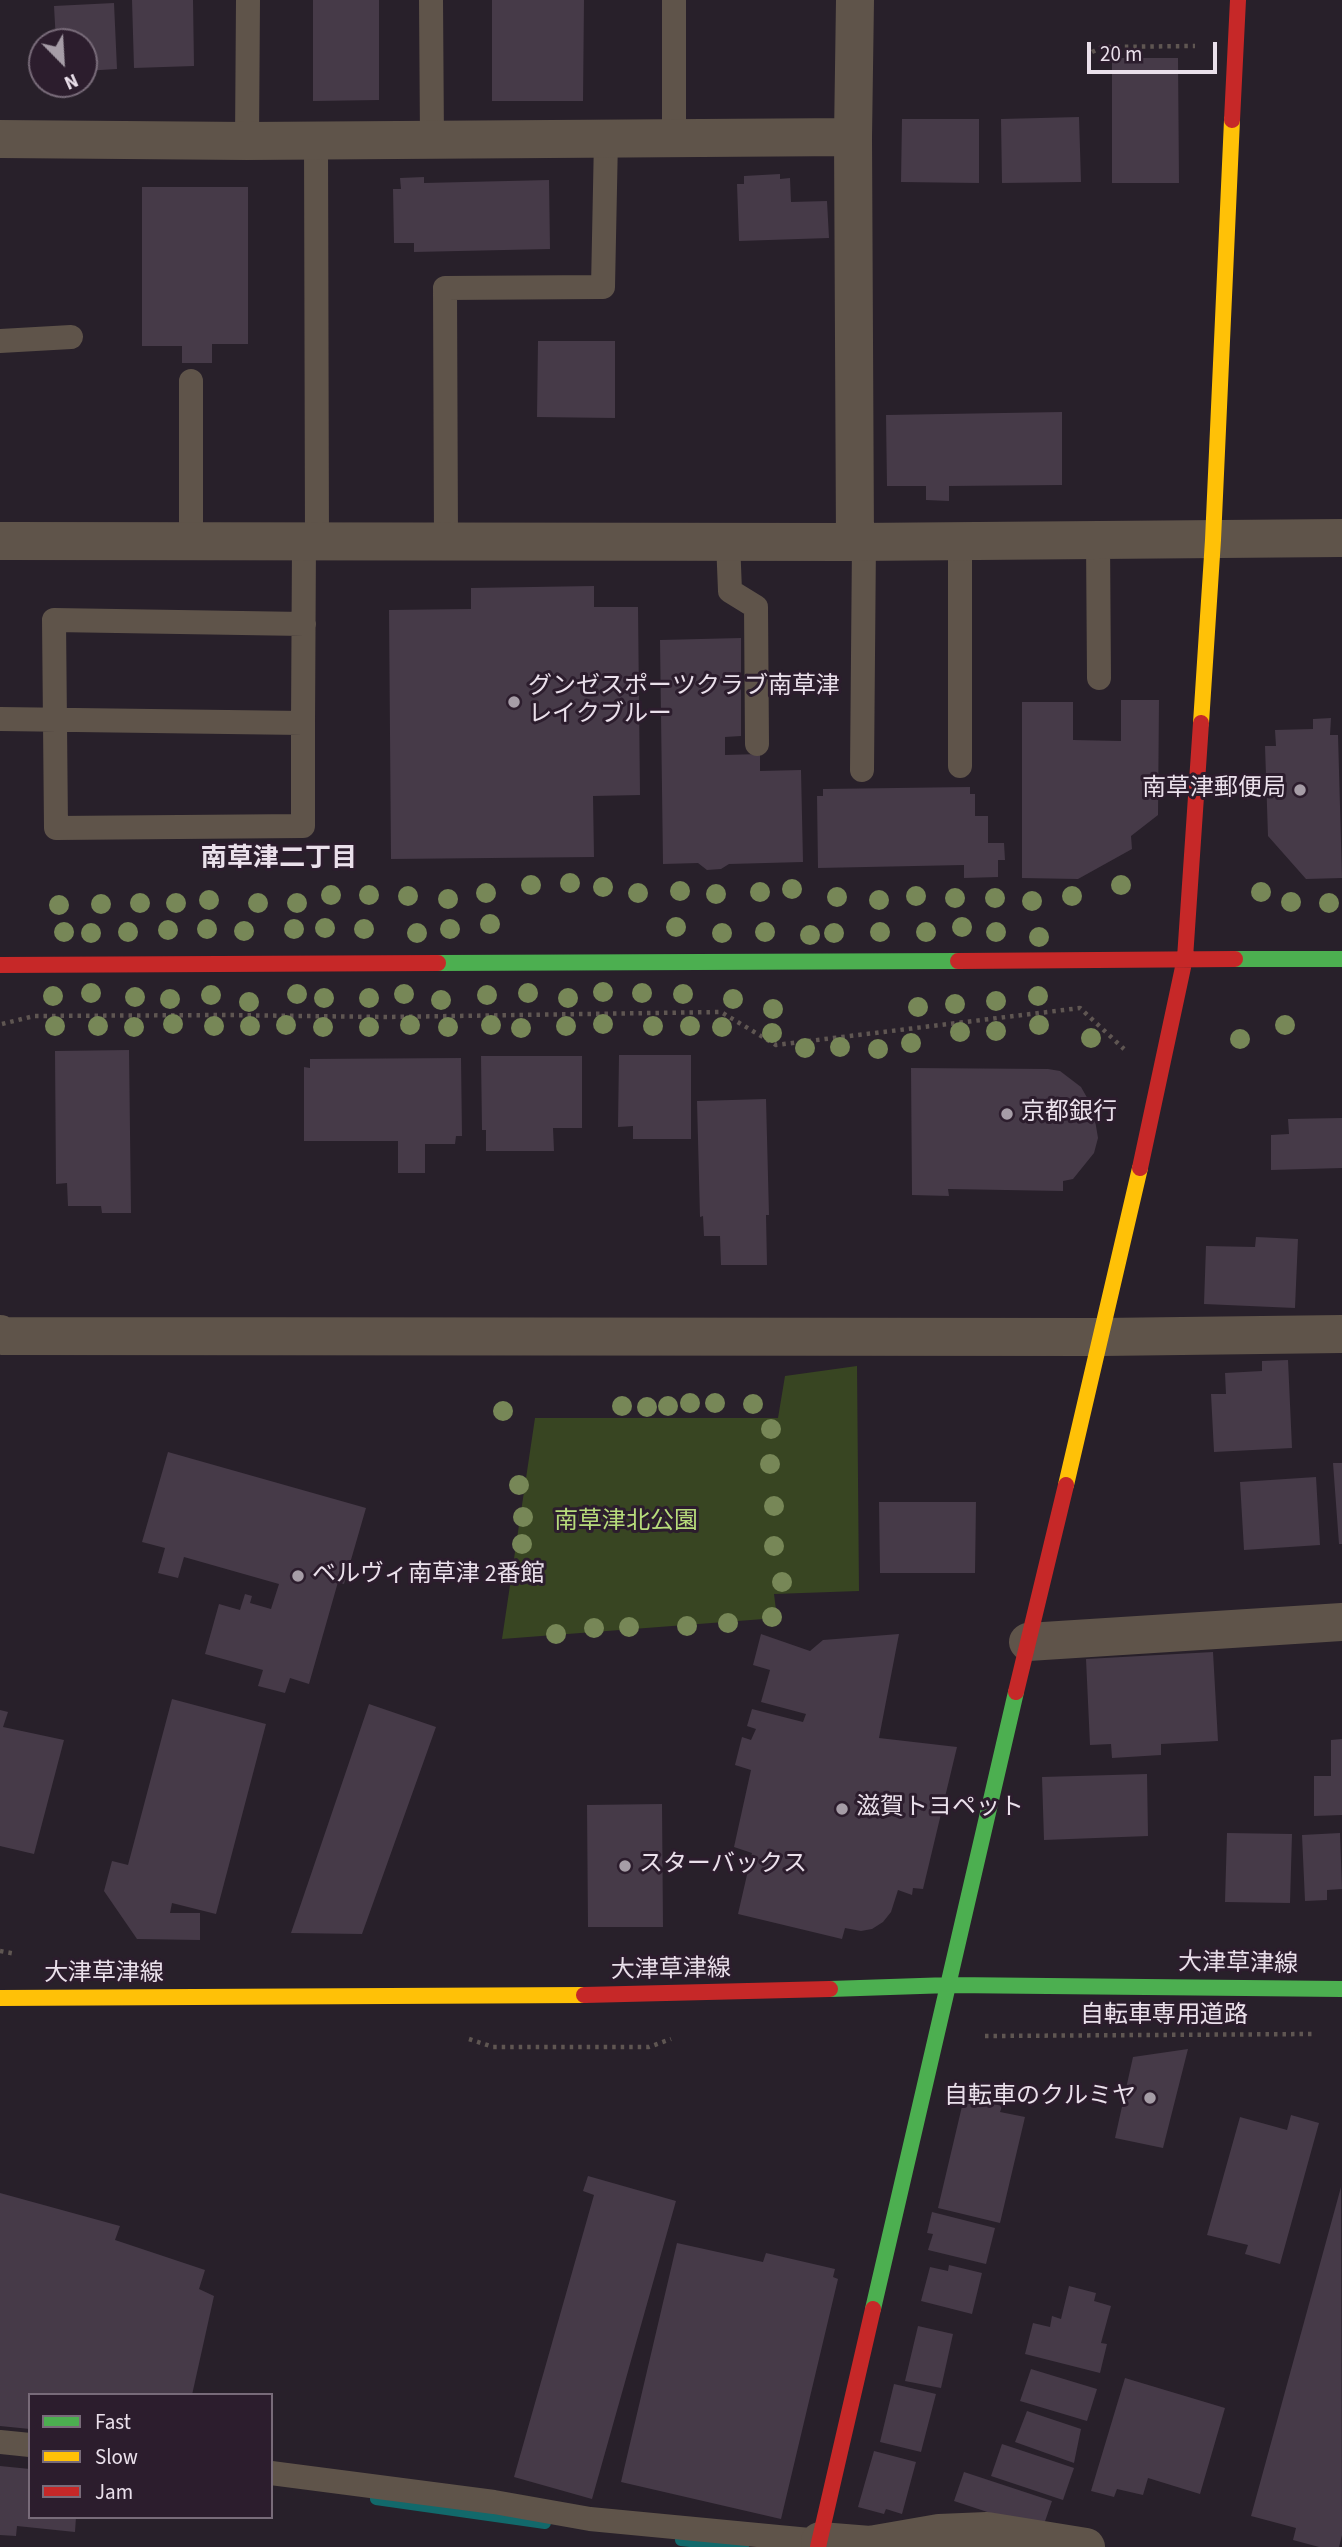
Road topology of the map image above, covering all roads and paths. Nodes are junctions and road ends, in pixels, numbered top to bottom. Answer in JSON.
{"nodes":[{"id":1,"x":248,"y":0,"type":"edge"},
{"id":2,"x":431,"y":0,"type":"edge"},
{"id":3,"x":674,"y":0,"type":"edge"},
{"id":4,"x":855,"y":0,"type":"edge"},
{"id":5,"x":1238,"y":0,"type":"edge"},
{"id":6,"x":1199,"y":46,"type":"dead end"},
{"id":7,"x":1093,"y":52,"type":"dead end"},
{"id":8,"x":853,"y":137,"type":"junction"},
{"id":9,"x":674,"y":138,"type":"junction"},
{"id":10,"x":0,"y":139,"type":"edge"},
{"id":11,"x":606,"y":139,"type":"junction"},
{"id":12,"x":432,"y":140,"type":"junction"},
{"id":13,"x":247,"y":141,"type":"junction"},
{"id":14,"x":316,"y":141,"type":"junction"},
{"id":15,"x":71,"y":337,"type":"dead end"},
{"id":16,"x":0,"y":341,"type":"edge"},
{"id":17,"x":191,"y":381,"type":"dead end"},
{"id":18,"x":1342,"y":538,"type":"edge"},
{"id":19,"x":1098,"y":540,"type":"junction"},
{"id":20,"x":1213,"y":540,"type":"junction"},
{"id":21,"x":0,"y":541,"type":"edge"},
{"id":22,"x":191,"y":541,"type":"junction"},
{"id":23,"x":728,"y":541,"type":"junction"},
{"id":24,"x":960,"y":541,"type":"junction"},
{"id":25,"x":310,"y":542,"type":"junction"},
{"id":26,"x":446,"y":542,"type":"junction"},
{"id":27,"x":860,"y":542,"type":"junction"},
{"id":28,"x":303,"y":624,"type":"junction"},
{"id":29,"x":1099,"y":678,"type":"dead end"},
{"id":30,"x":0,"y":719,"type":"edge"},
{"id":31,"x":55,"y":720,"type":"junction"},
{"id":32,"x":303,"y":723,"type":"junction"},
{"id":33,"x":757,"y":744,"type":"dead end"},
{"id":34,"x":960,"y":766,"type":"dead end"},
{"id":35,"x":862,"y":770,"type":"dead end"},
{"id":36,"x":1185,"y":958,"type":"junction"},
{"id":37,"x":1342,"y":959,"type":"edge"},
{"id":38,"x":0,"y":965,"type":"edge"},
{"id":39,"x":2,"y":1024,"type":"dead end"},
{"id":40,"x":1128,"y":1052,"type":"dead end"},
{"id":41,"x":0,"y":1334,"type":"edge"},
{"id":42,"x":1342,"y":1334,"type":"edge"},
{"id":43,"x":1102,"y":1337,"type":"junction"},
{"id":44,"x":1342,"y":1622,"type":"edge"},
{"id":45,"x":1028,"y":1642,"type":"junction"},
{"id":46,"x":950,"y":1984,"type":"junction"},
{"id":47,"x":1342,"y":1989,"type":"edge"},
{"id":48,"x":0,"y":1998,"type":"edge"},
{"id":49,"x":1315,"y":2034,"type":"dead end"},
{"id":50,"x":985,"y":2036,"type":"dead end"},
{"id":51,"x":0,"y":2442,"type":"edge"},
{"id":52,"x":28,"y":2445,"type":"edge"},
{"id":53,"x":273,"y":2473,"type":"edge"},
{"id":54,"x":819,"y":2544,"type":"edge"},
{"id":55,"x":1086,"y":2547,"type":"edge"}],
"edges":[{"from":1,"to":13,"type":"lane"},
{"from":2,"to":12,"type":"lane"},
{"from":3,"to":9,"type":"lane"},
{"from":4,"to":8,"type":"street"},
{"from":5,"to":20,"type":"street"},
{"from":6,"to":7,"type":"path"},
{"from":8,"to":9,"type":"street"},
{"from":8,"to":27,"type":"street"},
{"from":9,"to":11,"type":"street"},
{"from":10,"to":13,"type":"street"},
{"from":11,"to":12,"type":"street"},
{"from":11,"to":26,"type":"lane"},
{"from":12,"to":14,"type":"street"},
{"from":13,"to":14,"type":"street"},
{"from":14,"to":25,"type":"lane"},
{"from":15,"to":16,"type":"lane"},
{"from":17,"to":22,"type":"lane"},
{"from":18,"to":20,"type":"street"},
{"from":19,"to":20,"type":"street"},
{"from":19,"to":24,"type":"street"},
{"from":19,"to":29,"type":"lane"},
{"from":20,"to":36,"type":"street"},
{"from":21,"to":22,"type":"street"},
{"from":22,"to":25,"type":"street"},
{"from":23,"to":26,"type":"street"},
{"from":23,"to":27,"type":"street"},
{"from":23,"to":33,"type":"lane"},
{"from":24,"to":27,"type":"street"},
{"from":24,"to":34,"type":"lane"},
{"from":25,"to":26,"type":"street"},
{"from":25,"to":28,"type":"lane"},
{"from":27,"to":35,"type":"lane"},
{"from":28,"to":31,"type":"lane"},
{"from":28,"to":32,"type":"lane"},
{"from":30,"to":31,"type":"lane"},
{"from":31,"to":32,"type":"lane"},
{"from":31,"to":32,"type":"lane"},
{"from":36,"to":37,"type":"street"},
{"from":36,"to":38,"type":"street"},
{"from":36,"to":43,"type":"street"},
{"from":39,"to":40,"type":"path"},
{"from":41,"to":43,"type":"street"},
{"from":42,"to":43,"type":"street"},
{"from":43,"to":45,"type":"street"},
{"from":44,"to":45,"type":"street"},
{"from":45,"to":46,"type":"street"},
{"from":46,"to":47,"type":"street","name":"大津草津線"},
{"from":46,"to":48,"type":"street","name":"大津草津線"},
{"from":46,"to":54,"type":"street"},
{"from":49,"to":50,"type":"path","name":"自転車専用道路"},
{"from":51,"to":52,"type":"lane"},
{"from":53,"to":54,"type":"lane"},
{"from":54,"to":55,"type":"street"}]}
